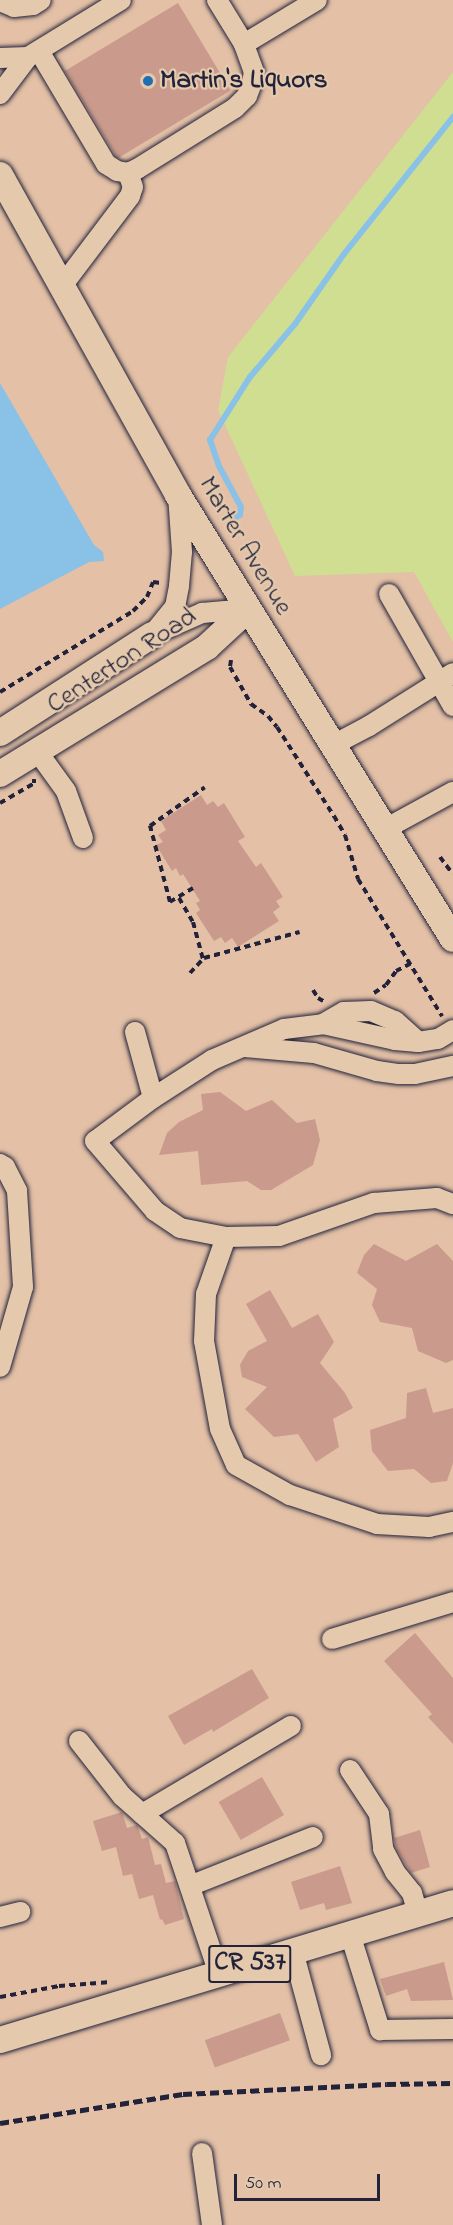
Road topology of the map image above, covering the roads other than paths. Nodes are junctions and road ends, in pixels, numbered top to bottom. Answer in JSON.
{"nodes":[{"id":1,"x":41,"y":0,"type":"edge"},
{"id":2,"x":120,"y":0,"type":"edge"},
{"id":3,"x":217,"y":0,"type":"edge"},
{"id":4,"x":317,"y":0,"type":"edge"},
{"id":5,"x":0,"y":1,"type":"edge"},
{"id":6,"x":244,"y":44,"type":"junction"},
{"id":7,"x":33,"y":54,"type":"junction"},
{"id":8,"x":0,"y":58,"type":"edge"},
{"id":9,"x":0,"y":94,"type":"edge"},
{"id":10,"x":128,"y":173,"type":"junction"},
{"id":11,"x":0,"y":175,"type":"edge"},
{"id":12,"x":62,"y":286,"type":"junction"},
{"id":13,"x":178,"y":495,"type":"junction"},
{"id":14,"x":388,"y":594,"type":"dead end"},
{"id":15,"x":248,"y":609,"type":"junction"},
{"id":16,"x":152,"y":635,"type":"junction"},
{"id":17,"x":447,"y":679,"type":"edge"},
{"id":18,"x":453,"y":706,"type":"edge"},
{"id":19,"x":0,"y":733,"type":"edge"},
{"id":20,"x":333,"y":745,"type":"junction"},
{"id":21,"x":37,"y":751,"type":"junction"},
{"id":22,"x":0,"y":774,"type":"edge"},
{"id":23,"x":453,"y":792,"type":"edge"},
{"id":24,"x":385,"y":829,"type":"junction"},
{"id":25,"x":83,"y":838,"type":"dead end"},
{"id":26,"x":453,"y":939,"type":"edge"},
{"id":27,"x":449,"y":1026,"type":"edge"},
{"id":28,"x":135,"y":1032,"type":"dead end"},
{"id":29,"x":245,"y":1047,"type":"junction"},
{"id":30,"x":453,"y":1066,"type":"edge"},
{"id":31,"x":153,"y":1098,"type":"junction"},
{"id":32,"x":0,"y":1164,"type":"edge"},
{"id":33,"x":453,"y":1204,"type":"edge"},
{"id":34,"x":226,"y":1237,"type":"junction"},
{"id":35,"x":0,"y":1367,"type":"edge"},
{"id":36,"x":453,"y":1522,"type":"edge"},
{"id":37,"x":453,"y":1602,"type":"edge"},
{"id":38,"x":332,"y":1639,"type":"dead end"},
{"id":39,"x":291,"y":1726,"type":"dead end"},
{"id":40,"x":79,"y":1741,"type":"dead end"},
{"id":41,"x":350,"y":1770,"type":"dead end"},
{"id":42,"x":142,"y":1814,"type":"junction"},
{"id":43,"x":313,"y":1837,"type":"dead end"},
{"id":44,"x":192,"y":1885,"type":"junction"},
{"id":45,"x":453,"y":1903,"type":"edge"},
{"id":46,"x":20,"y":1912,"type":"dead end"},
{"id":47,"x":418,"y":1914,"type":"junction"},
{"id":48,"x":0,"y":1917,"type":"edge"},
{"id":49,"x":350,"y":1934,"type":"junction"},
{"id":50,"x":293,"y":1951,"type":"junction"},
{"id":51,"x":219,"y":1974,"type":"junction"},
{"id":52,"x":453,"y":2029,"type":"edge"},
{"id":53,"x":0,"y":2040,"type":"edge"},
{"id":54,"x":321,"y":2055,"type":"dead end"},
{"id":55,"x":202,"y":2153,"type":"dead end"},
{"id":56,"x":209,"y":2225,"type":"edge"}],
"edges":[{"from":1,"to":5,"type":"street"},
{"from":2,"to":7,"type":"street"},
{"from":3,"to":6,"type":"street"},
{"from":4,"to":6,"type":"street"},
{"from":6,"to":10,"type":"street"},
{"from":7,"to":8,"type":"street"},
{"from":7,"to":9,"type":"street"},
{"from":7,"to":10,"type":"street"},
{"from":10,"to":12,"type":"street"},
{"from":11,"to":12,"type":"main road","name":"Marter Avenue"},
{"from":12,"to":13,"type":"main road","name":"Marter Avenue"},
{"from":13,"to":15,"type":"main road","name":"Marter Avenue"},
{"from":13,"to":16,"type":"street"},
{"from":14,"to":17,"type":"street"},
{"from":15,"to":16,"type":"street","name":"Centerton Road"},
{"from":15,"to":20,"type":"main road","name":"Marter Avenue"},
{"from":15,"to":21,"type":"main road","name":"Centerton Road"},
{"from":16,"to":19,"type":"main road","name":"Centerton Road"},
{"from":17,"to":18,"type":"street"},
{"from":17,"to":20,"type":"street"},
{"from":20,"to":24,"type":"main road","name":"Marter Avenue"},
{"from":21,"to":22,"type":"main road","name":"Centerton Road"},
{"from":21,"to":25,"type":"street"},
{"from":23,"to":24,"type":"street"},
{"from":24,"to":26,"type":"main road","name":"Marter Avenue"},
{"from":27,"to":29,"type":"street"},
{"from":28,"to":31,"type":"street"},
{"from":29,"to":30,"type":"street"},
{"from":29,"to":31,"type":"street"},
{"from":31,"to":34,"type":"street"},
{"from":32,"to":35,"type":"street"},
{"from":33,"to":34,"type":"street"},
{"from":34,"to":36,"type":"street"},
{"from":37,"to":38,"type":"street"},
{"from":39,"to":42,"type":"street"},
{"from":40,"to":42,"type":"street"},
{"from":41,"to":47,"type":"street"},
{"from":42,"to":44,"type":"street"},
{"from":43,"to":44,"type":"street"},
{"from":44,"to":51,"type":"street"},
{"from":45,"to":47,"type":"main road","number":"CR 537"},
{"from":46,"to":48,"type":"street"},
{"from":47,"to":49,"type":"main road","number":"CR 537"},
{"from":49,"to":50,"type":"main road","number":"CR 537"},
{"from":49,"to":52,"type":"street"},
{"from":50,"to":51,"type":"main road","number":"CR 537"},
{"from":50,"to":54,"type":"street"},
{"from":51,"to":53,"type":"main road","number":"CR 537"},
{"from":55,"to":56,"type":"street"}]}
